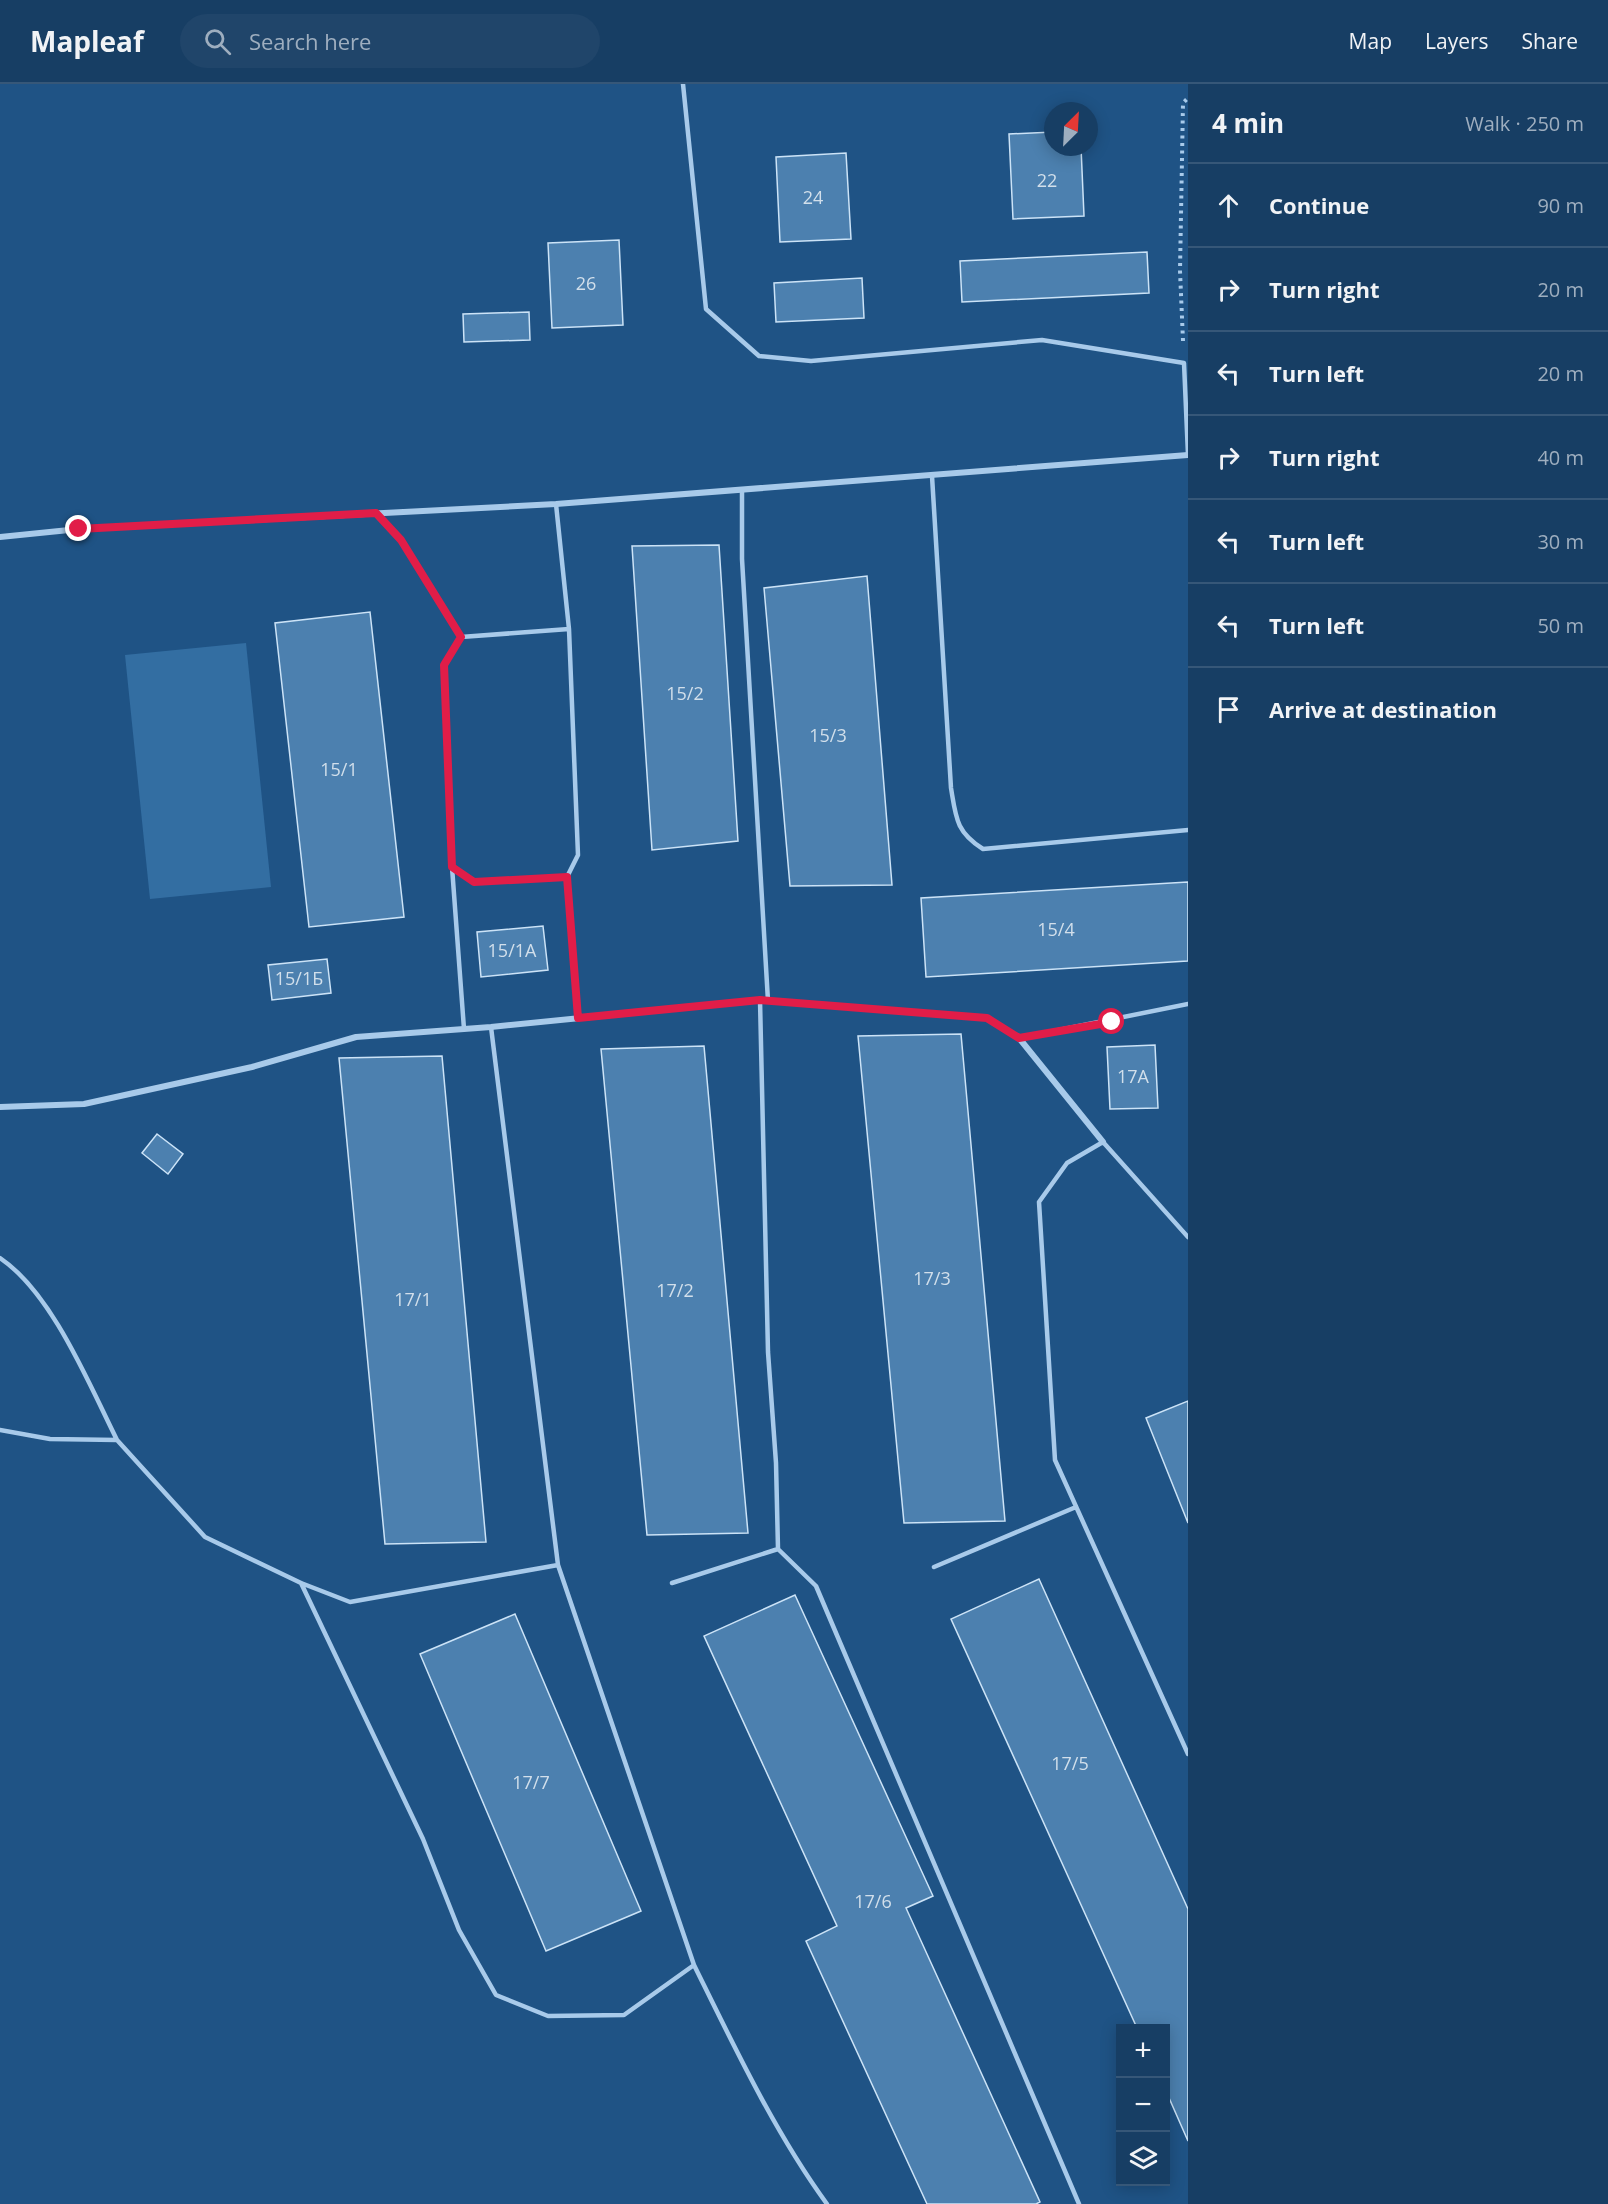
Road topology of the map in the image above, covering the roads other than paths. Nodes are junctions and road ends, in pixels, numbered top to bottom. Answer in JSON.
{"nodes":[{"id":1,"x":683,"y":84,"type":"edge"},
{"id":2,"x":1188,"y":455,"type":"edge"},
{"id":3,"x":932,"y":476,"type":"junction"},
{"id":4,"x":742,"y":490,"type":"junction"},
{"id":5,"x":556,"y":504,"type":"junction"},
{"id":6,"x":376,"y":513,"type":"junction"},
{"id":7,"x":0,"y":537,"type":"edge"},
{"id":8,"x":568,"y":629,"type":"junction"},
{"id":9,"x":461,"y":637,"type":"junction"},
{"id":10,"x":1188,"y":830,"type":"edge"},
{"id":11,"x":452,"y":867,"type":"junction"},
{"id":12,"x":567,"y":877,"type":"junction"},
{"id":13,"x":764,"y":1000,"type":"junction"},
{"id":14,"x":1188,"y":1004,"type":"edge"},
{"id":15,"x":578,"y":1018,"type":"junction"},
{"id":16,"x":491,"y":1027,"type":"junction"},
{"id":17,"x":464,"y":1029,"type":"junction"},
{"id":18,"x":1019,"y":1038,"type":"junction"},
{"id":19,"x":0,"y":1107,"type":"edge"},
{"id":20,"x":1102,"y":1142,"type":"junction"},
{"id":21,"x":1188,"y":1236,"type":"edge"},
{"id":22,"x":0,"y":1258,"type":"edge"},
{"id":23,"x":0,"y":1430,"type":"edge"},
{"id":24,"x":117,"y":1440,"type":"junction"},
{"id":25,"x":1076,"y":1507,"type":"junction"},
{"id":26,"x":778,"y":1548,"type":"junction"},
{"id":27,"x":558,"y":1565,"type":"junction"},
{"id":28,"x":934,"y":1567,"type":"dead end"},
{"id":29,"x":301,"y":1583,"type":"junction"},
{"id":30,"x":672,"y":1584,"type":"dead end"},
{"id":31,"x":1188,"y":1754,"type":"edge"},
{"id":32,"x":694,"y":1965,"type":"junction"},
{"id":33,"x":827,"y":2204,"type":"edge"},
{"id":34,"x":1079,"y":2204,"type":"edge"}],
"edges":[{"from":1,"to":2,"type":"lane"},
{"from":2,"to":3,"type":"street"},
{"from":3,"to":4,"type":"street"},
{"from":3,"to":10,"type":"lane"},
{"from":4,"to":5,"type":"street"},
{"from":4,"to":13,"type":"lane"},
{"from":5,"to":6,"type":"street"},
{"from":5,"to":8,"type":"lane"},
{"from":6,"to":7,"type":"street"},
{"from":6,"to":9,"type":"lane"},
{"from":8,"to":9,"type":"lane"},
{"from":8,"to":12,"type":"lane"},
{"from":9,"to":11,"type":"lane"},
{"from":11,"to":12,"type":"lane"},
{"from":11,"to":17,"type":"lane"},
{"from":12,"to":15,"type":"lane"},
{"from":13,"to":15,"type":"street"},
{"from":13,"to":18,"type":"street"},
{"from":13,"to":26,"type":"lane"},
{"from":14,"to":18,"type":"lane"},
{"from":15,"to":16,"type":"street"},
{"from":16,"to":17,"type":"street"},
{"from":16,"to":27,"type":"lane"},
{"from":17,"to":19,"type":"street"},
{"from":18,"to":20,"type":"street"},
{"from":20,"to":21,"type":"lane"},
{"from":20,"to":25,"type":"lane"},
{"from":22,"to":24,"type":"lane"},
{"from":23,"to":24,"type":"lane"},
{"from":24,"to":29,"type":"lane"},
{"from":25,"to":28,"type":"lane"},
{"from":25,"to":31,"type":"lane"},
{"from":26,"to":30,"type":"lane"},
{"from":26,"to":34,"type":"lane"},
{"from":27,"to":29,"type":"lane"},
{"from":27,"to":32,"type":"lane"},
{"from":29,"to":32,"type":"lane"},
{"from":32,"to":33,"type":"lane"}]}
